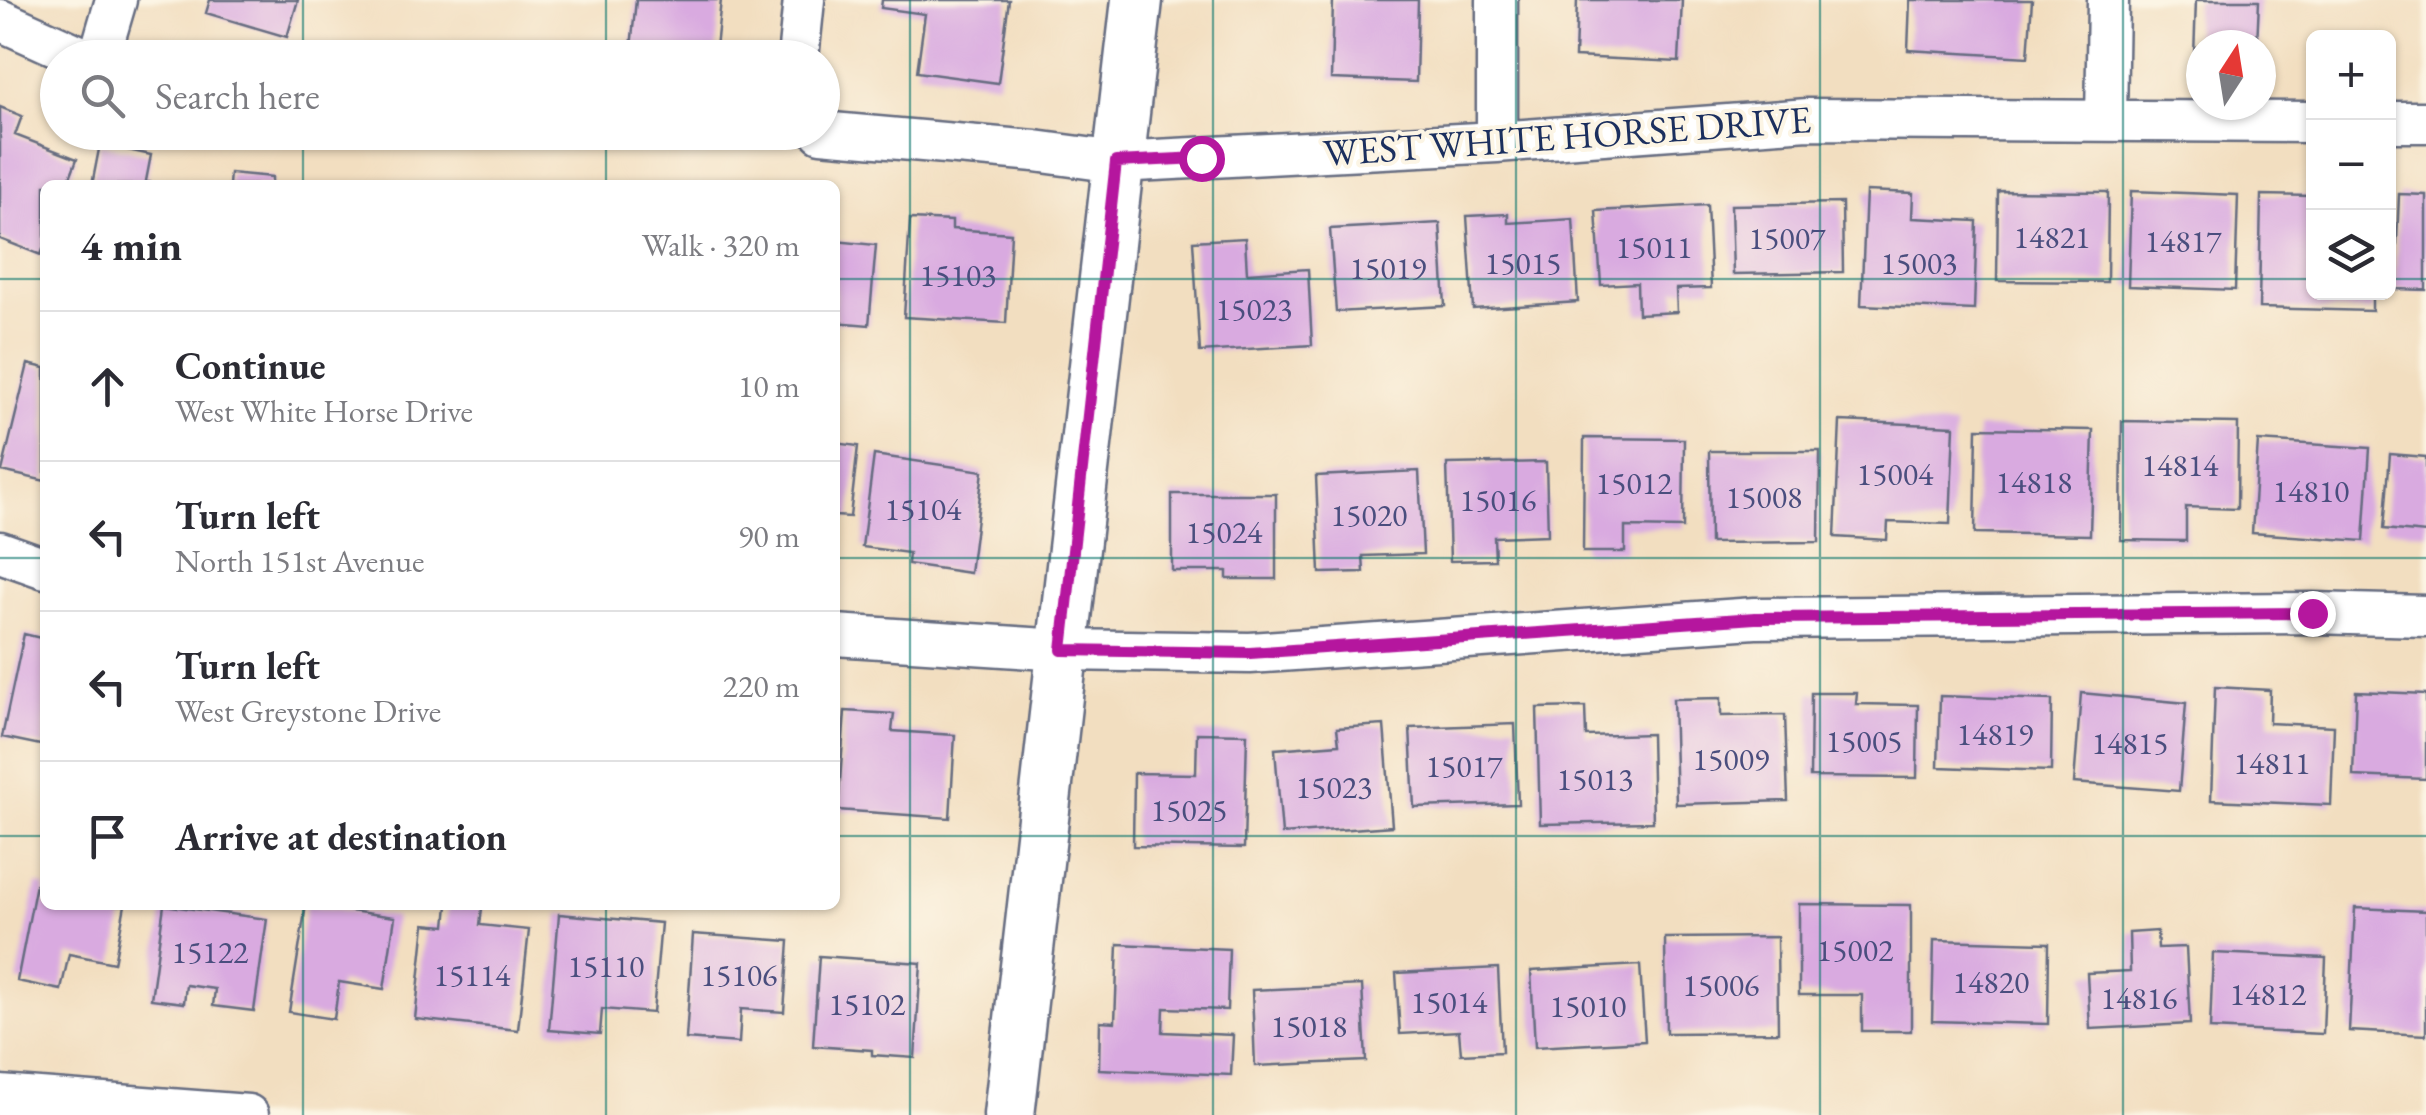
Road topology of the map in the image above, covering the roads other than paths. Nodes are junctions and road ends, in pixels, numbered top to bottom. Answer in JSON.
{"nodes":[{"id":1,"x":116,"y":0,"type":"edge"},
{"id":2,"x":804,"y":0,"type":"edge"},
{"id":3,"x":1137,"y":0,"type":"edge"},
{"id":4,"x":1497,"y":0,"type":"edge"},
{"id":5,"x":2108,"y":0,"type":"edge"},
{"id":6,"x":0,"y":20,"type":"edge"},
{"id":7,"x":44,"y":40,"type":"edge"},
{"id":8,"x":104,"y":40,"type":"edge"},
{"id":9,"x":800,"y":40,"type":"edge"},
{"id":10,"x":2106,"y":121,"type":"junction"},
{"id":11,"x":2306,"y":122,"type":"edge"},
{"id":12,"x":2396,"y":122,"type":"edge"},
{"id":13,"x":2426,"y":122,"type":"edge"},
{"id":14,"x":840,"y":134,"type":"edge"},
{"id":15,"x":1497,"y":142,"type":"junction"},
{"id":16,"x":1116,"y":162,"type":"junction"},
{"id":17,"x":0,"y":552,"type":"edge"},
{"id":18,"x":40,"y":566,"type":"edge"},
{"id":19,"x":2426,"y":616,"type":"edge"},
{"id":20,"x":840,"y":635,"type":"edge"},
{"id":21,"x":1062,"y":650,"type":"junction"},
{"id":22,"x":0,"y":1096,"type":"edge"},
{"id":23,"x":248,"y":1115,"type":"edge"},
{"id":24,"x":1009,"y":1115,"type":"edge"}],
"edges":[{"from":1,"to":8,"type":"street"},
{"from":2,"to":9,"type":"street"},
{"from":3,"to":16,"type":"street"},
{"from":4,"to":15,"type":"street"},
{"from":5,"to":10,"type":"street"},
{"from":6,"to":7,"type":"street"},
{"from":10,"to":11,"type":"street","name":"WEST WHITE HORSE DRIVE"},
{"from":10,"to":15,"type":"street","name":"WEST WHITE HORSE DRIVE"},
{"from":12,"to":13,"type":"street"},
{"from":14,"to":16,"type":"street","name":"WEST WHITE HORSE DRIVE"},
{"from":15,"to":16,"type":"street","name":"WEST WHITE HORSE DRIVE"},
{"from":16,"to":21,"type":"street"},
{"from":17,"to":18,"type":"street"},
{"from":19,"to":21,"type":"street"},
{"from":20,"to":21,"type":"street"},
{"from":21,"to":24,"type":"street"},
{"from":22,"to":23,"type":"street"}]}
